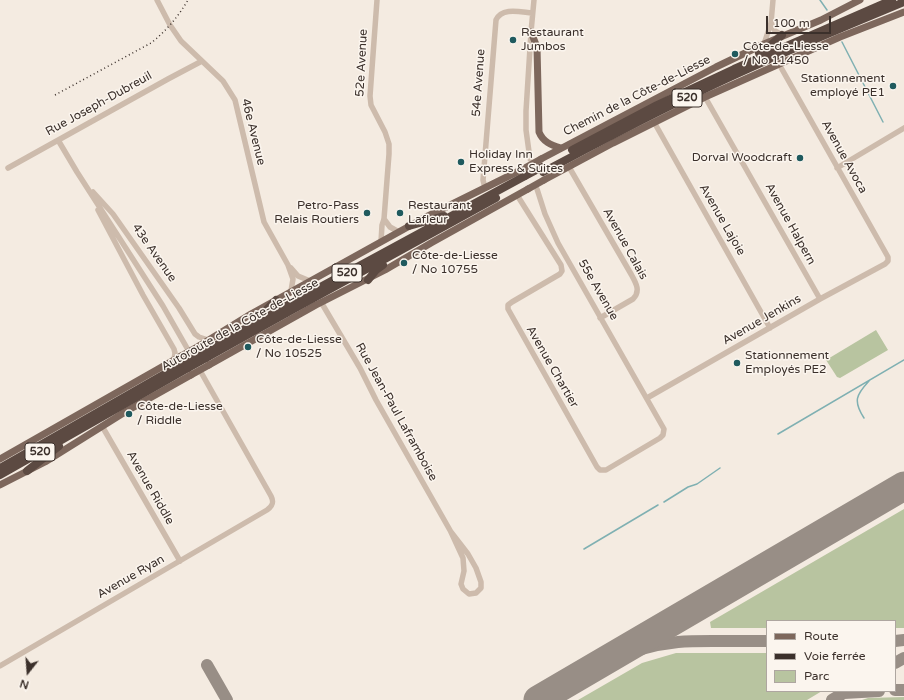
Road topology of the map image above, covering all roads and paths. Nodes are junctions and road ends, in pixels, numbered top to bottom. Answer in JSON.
{"nodes":[{"id":1,"x":158,"y":0,"type":"edge"},
{"id":2,"x":377,"y":0,"type":"edge"},
{"id":3,"x":534,"y":0,"type":"edge"},
{"id":4,"x":773,"y":0,"type":"edge"},
{"id":5,"x":860,"y":0,"type":"edge"},
{"id":6,"x":899,"y":2,"type":"edge"},
{"id":7,"x":904,"y":12,"type":"edge"},
{"id":8,"x":532,"y":13,"type":"junction"},
{"id":9,"x":771,"y":23,"type":"junction"},
{"id":10,"x":531,"y":32,"type":"junction"},
{"id":11,"x":782,"y":36,"type":"junction"},
{"id":12,"x":764,"y":44,"type":"junction"},
{"id":13,"x":202,"y":61,"type":"junction"},
{"id":14,"x":779,"y":64,"type":"junction"},
{"id":15,"x":734,"y":68,"type":"junction"},
{"id":16,"x":705,"y":97,"type":"junction"},
{"id":17,"x":654,"y":122,"type":"junction"},
{"id":18,"x":904,"y":128,"type":"edge"},
{"id":19,"x":58,"y":140,"type":"junction"},
{"id":20,"x":561,"y":148,"type":"junction"},
{"id":21,"x":530,"y":160,"type":"dead end"},
{"id":22,"x":569,"y":167,"type":"junction"},
{"id":23,"x":8,"y":168,"type":"dead end"},
{"id":24,"x":837,"y":168,"type":"junction"},
{"id":25,"x":543,"y":170,"type":"junction"},
{"id":26,"x":81,"y":178,"type":"junction"},
{"id":27,"x":525,"y":179,"type":"junction"},
{"id":28,"x":485,"y":188,"type":"junction"},
{"id":29,"x":537,"y":189,"type":"dead end"},
{"id":30,"x":517,"y":195,"type":"junction"},
{"id":31,"x":462,"y":210,"type":"junction"},
{"id":32,"x":384,"y":219,"type":"junction"},
{"id":33,"x":409,"y":226,"type":"junction"},
{"id":34,"x":399,"y":232,"type":"junction"},
{"id":35,"x":381,"y":242,"type":"junction"},
{"id":36,"x":406,"y":248,"type":"junction"},
{"id":37,"x":888,"y":261,"type":"joint"},
{"id":38,"x":288,"y":265,"type":"junction"},
{"id":39,"x":368,"y":280,"type":"junction"},
{"id":40,"x":310,"y":281,"type":"junction"},
{"id":41,"x":291,"y":291,"type":"junction"},
{"id":42,"x":820,"y":299,"type":"junction"},
{"id":43,"x":276,"y":300,"type":"junction"},
{"id":44,"x":321,"y":302,"type":"junction"},
{"id":45,"x":600,"y":318,"type":"junction"},
{"id":46,"x":770,"y":328,"type":"junction"},
{"id":47,"x":231,"y":336,"type":"junction"},
{"id":48,"x":208,"y":340,"type":"junction"},
{"id":49,"x":188,"y":348,"type":"dead end"},
{"id":50,"x":204,"y":356,"type":"junction"},
{"id":51,"x":174,"y":360,"type":"junction"},
{"id":52,"x":186,"y":366,"type":"junction"},
{"id":53,"x":202,"y":374,"type":"dead end"},
{"id":54,"x":647,"y":398,"type":"junction"},
{"id":55,"x":102,"y":426,"type":"junction"},
{"id":56,"x":80,"y":429,"type":"junction"},
{"id":57,"x":0,"y":459,"type":"edge"},
{"id":58,"x":0,"y":468,"type":"edge"},
{"id":59,"x":27,"y":471,"type":"junction"},
{"id":60,"x":0,"y":475,"type":"edge"},
{"id":61,"x":0,"y":485,"type":"edge"},
{"id":62,"x":452,"y":532,"type":"junction"},
{"id":63,"x":180,"y":561,"type":"junction"},
{"id":64,"x":0,"y":666,"type":"edge"}],
"edges":[{"from":1,"to":13,"type":"street","name":"46e Avenue"},
{"from":2,"to":32,"type":"street","name":"52e Avenue"},
{"from":3,"to":8,"type":"street"},
{"from":4,"to":9,"type":"street"},
{"from":5,"to":11,"type":"main road","name":"Chemin de la Côte-de-Liesse"},
{"from":6,"to":15,"type":"highway","name":"Autoroute de la Côte-de-Liesse","number":"520"},
{"from":6,"to":25,"type":"highway","name":"Autoroute de la Côte-de-Liesse","number":"520"},
{"from":7,"to":14,"type":"main road","name":"Chemin de la Côte-de-Liesse"},
{"from":8,"to":10,"type":"street"},
{"from":8,"to":28,"type":"street","name":"54e Avenue"},
{"from":9,"to":11,"type":"street"},
{"from":9,"to":12,"type":"street"},
{"from":10,"to":20,"type":"main road"},
{"from":10,"to":21,"type":"street"},
{"from":11,"to":12,"type":"main road","name":"Chemin de la Côte-de-Liesse"},
{"from":11,"to":15,"type":"highway"},
{"from":12,"to":20,"type":"main road","name":"Chemin de la Côte-de-Liesse"},
{"from":13,"to":19,"type":"street","name":"Rue Joseph-Dubreuil"},
{"from":13,"to":38,"type":"street","name":"46e Avenue"},
{"from":14,"to":16,"type":"main road","name":"Chemin de la Côte-de-Liesse"},
{"from":14,"to":24,"type":"street","name":"Avenue Avoca"},
{"from":15,"to":25,"type":"highway","name":"Autoroute de la Côte-de-Liesse","number":"520"},
{"from":16,"to":17,"type":"main road","name":"Chemin de la Côte-de-Liesse"},
{"from":16,"to":42,"type":"street","name":"Avenue Halpern"},
{"from":17,"to":22,"type":"main road","name":"Chemin de la Côte-de-Liesse"},
{"from":17,"to":46,"type":"street","name":"Avenue Lajoie"},
{"from":18,"to":24,"type":"street"},
{"from":19,"to":23,"type":"street","name":"Rue Joseph-Dubreuil"},
{"from":19,"to":26,"type":"street","name":"43e Avenue"},
{"from":20,"to":25,"type":"main road","name":"Chemin de la Côte-de-Liesse"},
{"from":22,"to":25,"type":"main road","name":"Chemin de la Côte-de-Liesse"},
{"from":22,"to":45,"type":"street","name":"Avenue Calais"},
{"from":24,"to":37,"type":"street","name":"Avenue Avoca"},
{"from":25,"to":27,"type":"highway","name":"Autoroute de la Côte-de-Liesse","number":"520","bridge":true},
{"from":25,"to":27,"type":"main road","name":"Chemin de la Côte-de-Liesse","bridge":true},
{"from":26,"to":48,"type":"street","name":"43e Avenue"},
{"from":26,"to":49,"type":"street","name":"43e Avenue"},
{"from":26,"to":51,"type":"street","name":"43e Avenue"},
{"from":27,"to":28,"type":"main road","name":"Chemin de la Côte-de-Liesse"},
{"from":27,"to":30,"type":"main road","name":"Chemin de la Côte-de-Liesse"},
{"from":27,"to":31,"type":"highway","name":"Autoroute de la Côte-de-Liesse","number":"520"},
{"from":27,"to":36,"type":"highway","name":"Autoroute de la Côte-de-Liesse","number":"520"},
{"from":28,"to":33,"type":"main road","name":"Chemin de la Côte-de-Liesse"},
{"from":29,"to":45,"type":"street","name":"55e Avenue"},
{"from":30,"to":39,"type":"main road","name":"Chemin de la Côte-de-Liesse"},
{"from":30,"to":54,"type":"street","name":"Avenue Chartier"},
{"from":31,"to":33,"type":"highway"},
{"from":31,"to":47,"type":"highway","name":"Autoroute de la Côte-de-Liesse","number":"520"},
{"from":32,"to":34,"type":"street"},
{"from":32,"to":35,"type":"street","name":"52e Avenue"},
{"from":33,"to":34,"type":"main road","name":"Chemin de la Côte-de-Liesse"},
{"from":34,"to":35,"type":"main road","name":"Chemin de la Côte-de-Liesse"},
{"from":35,"to":40,"type":"main road","name":"Chemin de la Côte-de-Liesse"},
{"from":36,"to":39,"type":"highway"},
{"from":36,"to":50,"type":"highway","name":"Autoroute de la Côte-de-Liesse","number":"520"},
{"from":37,"to":42,"type":"street","name":"Avenue Jenkins"},
{"from":38,"to":40,"type":"street","name":"46e Avenue"},
{"from":38,"to":41,"type":"street","name":"46e Avenue"},
{"from":39,"to":44,"type":"main road","name":"Chemin de la Côte-de-Liesse"},
{"from":40,"to":41,"type":"main road","name":"Chemin de la Côte-de-Liesse"},
{"from":41,"to":43,"type":"main road","name":"Chemin de la Côte-de-Liesse"},
{"from":42,"to":46,"type":"street","name":"Avenue Jenkins"},
{"from":43,"to":47,"type":"highway"},
{"from":43,"to":48,"type":"main road","name":"Chemin de la Côte-de-Liesse"},
{"from":44,"to":50,"type":"main road","name":"Chemin de la Côte-de-Liesse"},
{"from":44,"to":62,"type":"street","name":"Rue Jean-Paul Laframboise"},
{"from":45,"to":54,"type":"street","name":"55e Avenue"},
{"from":46,"to":54,"type":"street","name":"Avenue Jenkins"},
{"from":47,"to":50,"type":"highway","name":"Autoroute de la Côte-de-Liesse","number":"520"},
{"from":48,"to":50,"type":"main road","name":"Chemin de la Côte-de-Liesse"},
{"from":50,"to":52,"type":"highway","name":"Autoroute de la Côte-de-Liesse","number":"520","bridge":true},
{"from":50,"to":52,"type":"main road","name":"Chemin de la Côte-de-Liesse","bridge":true},
{"from":51,"to":52,"type":"main road","name":"Chemin de la Côte-de-Liesse"},
{"from":51,"to":57,"type":"main road","name":"Chemin de la Côte-de-Liesse"},
{"from":52,"to":55,"type":"main road","name":"Chemin de la Côte-de-Liesse"},
{"from":52,"to":56,"type":"highway","name":"Autoroute de la Côte-de-Liesse","number":"520"},
{"from":52,"to":58,"type":"highway","name":"Autoroute de la Côte-de-Liesse","number":"520"},
{"from":53,"to":63,"type":"street","name":"Avenue Ryan"},
{"from":55,"to":59,"type":"main road","name":"Chemin de la Côte-de-Liesse"},
{"from":55,"to":63,"type":"street","name":"Avenue Riddle"},
{"from":56,"to":59,"type":"highway"},
{"from":56,"to":60,"type":"highway","name":"Autoroute de la Côte-de-Liesse","number":"520"},
{"from":59,"to":61,"type":"main road","name":"Chemin de la Côte-de-Liesse"},
{"from":62,"to":62,"type":"street","name":"Rue Jean-Paul Laframboise"},
{"from":63,"to":64,"type":"street","name":"Avenue Ryan"}]}
